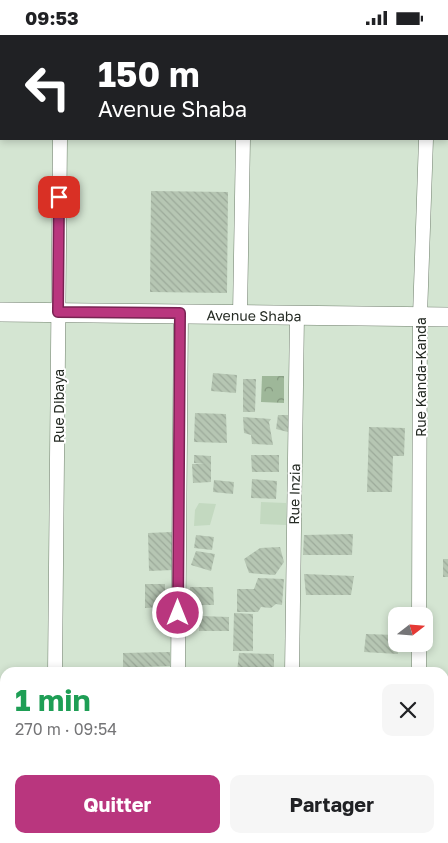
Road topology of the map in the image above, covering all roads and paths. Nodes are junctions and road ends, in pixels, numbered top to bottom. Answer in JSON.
{"nodes":[{"id":1,"x":60,"y":140,"type":"edge"},
{"id":2,"x":243,"y":140,"type":"edge"},
{"id":3,"x":426,"y":140,"type":"edge"},
{"id":4,"x":0,"y":312,"type":"edge"},
{"id":5,"x":58,"y":312,"type":"junction"},
{"id":6,"x":180,"y":313,"type":"junction"},
{"id":7,"x":240,"y":313,"type":"junction"},
{"id":8,"x":297,"y":315,"type":"junction"},
{"id":9,"x":420,"y":316,"type":"junction"},
{"id":10,"x":448,"y":317,"type":"edge"},
{"id":11,"x":419,"y":607,"type":"edge"},
{"id":12,"x":419,"y":653,"type":"edge"},
{"id":13,"x":55,"y":667,"type":"edge"},
{"id":14,"x":178,"y":667,"type":"edge"},
{"id":15,"x":292,"y":667,"type":"edge"},
{"id":16,"x":419,"y":667,"type":"edge"}],
"edges":[{"from":1,"to":5,"type":"street","name":"Rue Dibaya"},
{"from":2,"to":7,"type":"street"},
{"from":3,"to":9,"type":"street","name":"Rue Kanda-Kanda"},
{"from":4,"to":5,"type":"street","name":"Avenue Shaba"},
{"from":5,"to":6,"type":"street","name":"Avenue Shaba"},
{"from":5,"to":13,"type":"street","name":"Rue Dibaya"},
{"from":6,"to":7,"type":"street","name":"Avenue Shaba"},
{"from":6,"to":14,"type":"street"},
{"from":7,"to":8,"type":"street","name":"Avenue Shaba"},
{"from":8,"to":9,"type":"street","name":"Avenue Shaba"},
{"from":8,"to":15,"type":"street","name":"Rue Inzia"},
{"from":9,"to":10,"type":"street","name":"Avenue Shaba"},
{"from":9,"to":11,"type":"street","name":"Rue Kanda-Kanda"},
{"from":12,"to":16,"type":"street"}]}
